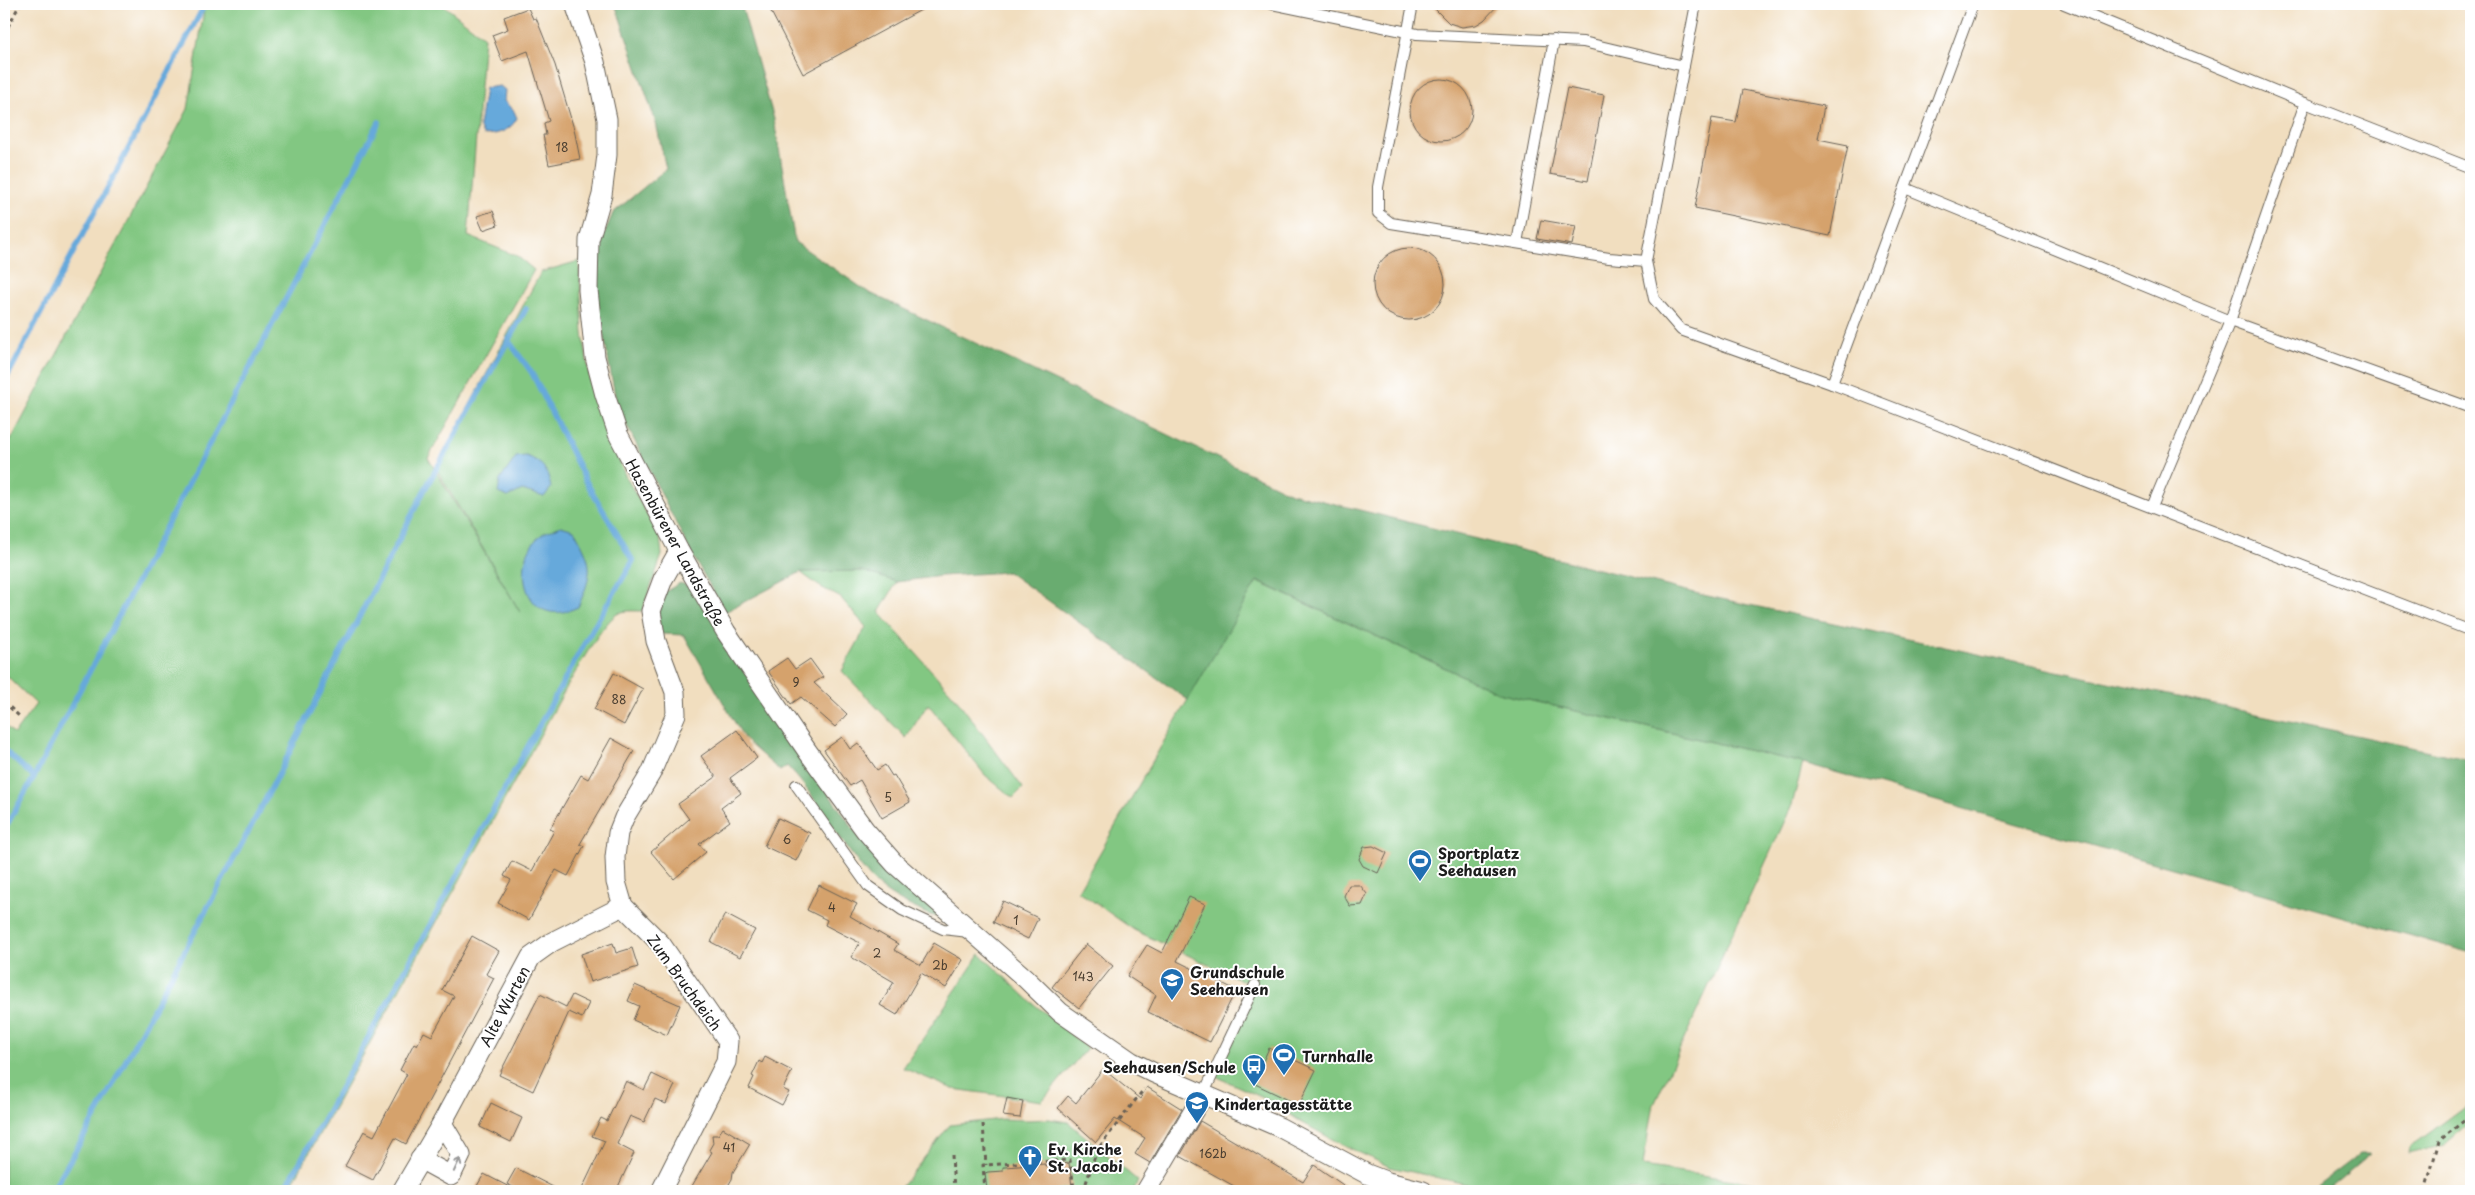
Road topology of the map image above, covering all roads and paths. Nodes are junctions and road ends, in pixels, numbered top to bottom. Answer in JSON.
{"nodes":[{"id":1,"x":20,"y":4,"type":"edge"},
{"id":2,"x":575,"y":4,"type":"edge"},
{"id":3,"x":1272,"y":4,"type":"edge"},
{"id":4,"x":1413,"y":4,"type":"edge"},
{"id":5,"x":1696,"y":4,"type":"edge"},
{"id":6,"x":1973,"y":4,"type":"edge"},
{"id":7,"x":2064,"y":4,"type":"edge"},
{"id":8,"x":1408,"y":32,"type":"junction"},
{"id":9,"x":4,"y":34,"type":"edge"},
{"id":10,"x":1554,"y":40,"type":"junction"},
{"id":11,"x":1684,"y":66,"type":"junction"},
{"id":12,"x":2305,"y":103,"type":"junction"},
{"id":13,"x":2471,"y":168,"type":"edge"},
{"id":14,"x":1905,"y":188,"type":"junction"},
{"id":15,"x":1517,"y":243,"type":"junction"},
{"id":16,"x":1646,"y":260,"type":"junction"},
{"id":17,"x":2230,"y":321,"type":"junction"},
{"id":18,"x":1832,"y":384,"type":"junction"},
{"id":19,"x":2471,"y":408,"type":"edge"},
{"id":20,"x":2152,"y":507,"type":"junction"},
{"id":21,"x":679,"y":551,"type":"junction"},
{"id":22,"x":2471,"y":631,"type":"edge"},
{"id":23,"x":4,"y":702,"type":"edge"},
{"id":24,"x":18,"y":716,"type":"dead end"},
{"id":25,"x":796,"y":785,"type":"dead end"},
{"id":26,"x":624,"y":906,"type":"junction"},
{"id":27,"x":973,"y":932,"type":"junction"},
{"id":28,"x":1255,"y":985,"type":"dead end"},
{"id":29,"x":1154,"y":1074,"type":"junction"},
{"id":30,"x":1203,"y":1094,"type":"junction"},
{"id":31,"x":2471,"y":1114,"type":"edge"},
{"id":32,"x":442,"y":1123,"type":"junction"},
{"id":33,"x":983,"y":1124,"type":"dead end"},
{"id":34,"x":952,"y":1155,"type":"dead end"},
{"id":35,"x":420,"y":1159,"type":"junction"},
{"id":36,"x":986,"y":1165,"type":"junction"},
{"id":37,"x":1085,"y":1186,"type":"junction"},
{"id":38,"x":1074,"y":1189,"type":"junction"},
{"id":39,"x":402,"y":1191,"type":"edge"},
{"id":40,"x":661,"y":1191,"type":"edge"},
{"id":41,"x":954,"y":1191,"type":"edge"},
{"id":42,"x":985,"y":1191,"type":"edge"},
{"id":43,"x":1064,"y":1191,"type":"edge"},
{"id":44,"x":1086,"y":1191,"type":"edge"},
{"id":45,"x":1106,"y":1191,"type":"edge"},
{"id":46,"x":1146,"y":1191,"type":"edge"},
{"id":47,"x":1423,"y":1191,"type":"edge"},
{"id":48,"x":2425,"y":1191,"type":"edge"}],
"edges":[{"from":1,"to":9,"type":"path"},
{"from":2,"to":21,"type":"street","name":"Hasenbürener Landstraße"},
{"from":3,"to":8,"type":"lane"},
{"from":4,"to":8,"type":"lane"},
{"from":5,"to":11,"type":"lane"},
{"from":6,"to":14,"type":"lane"},
{"from":7,"to":12,"type":"lane"},
{"from":8,"to":10,"type":"lane"},
{"from":8,"to":15,"type":"lane"},
{"from":10,"to":11,"type":"lane"},
{"from":10,"to":15,"type":"lane"},
{"from":11,"to":16,"type":"lane"},
{"from":12,"to":13,"type":"lane"},
{"from":12,"to":17,"type":"lane"},
{"from":14,"to":17,"type":"lane"},
{"from":14,"to":18,"type":"lane"},
{"from":15,"to":16,"type":"lane"},
{"from":16,"to":18,"type":"lane"},
{"from":17,"to":19,"type":"lane"},
{"from":17,"to":20,"type":"lane"},
{"from":18,"to":20,"type":"lane"},
{"from":20,"to":22,"type":"lane"},
{"from":21,"to":26,"type":"street"},
{"from":21,"to":27,"type":"street","name":"Hasenbürener Landstraße"},
{"from":23,"to":24,"type":"path"},
{"from":25,"to":27,"type":"lane"},
{"from":26,"to":32,"type":"street","name":"Alte Wurten"},
{"from":26,"to":40,"type":"street","name":"Zum Bruchdeich"},
{"from":27,"to":29,"type":"street","name":"Hasenbürener Landstraße"},
{"from":28,"to":30,"type":"lane"},
{"from":29,"to":30,"type":"street","name":"Hasenbürener Landstraße"},
{"from":29,"to":37,"type":"path"},
{"from":30,"to":46,"type":"street"},
{"from":30,"to":47,"type":"street","name":"Hasenbürener Landstraße"},
{"from":31,"to":48,"type":"path"},
{"from":32,"to":35,"type":"street","name":"Alte Wurten"},
{"from":35,"to":32,"type":"street","one_way":true},
{"from":33,"to":36,"type":"path"},
{"from":34,"to":41,"type":"path"},
{"from":35,"to":39,"type":"street","name":"Alte Wurten"},
{"from":36,"to":38,"type":"path"},
{"from":36,"to":42,"type":"path"},
{"from":37,"to":38,"type":"path"},
{"from":37,"to":44,"type":"path"},
{"from":37,"to":45,"type":"path"},
{"from":38,"to":43,"type":"path"}]}
